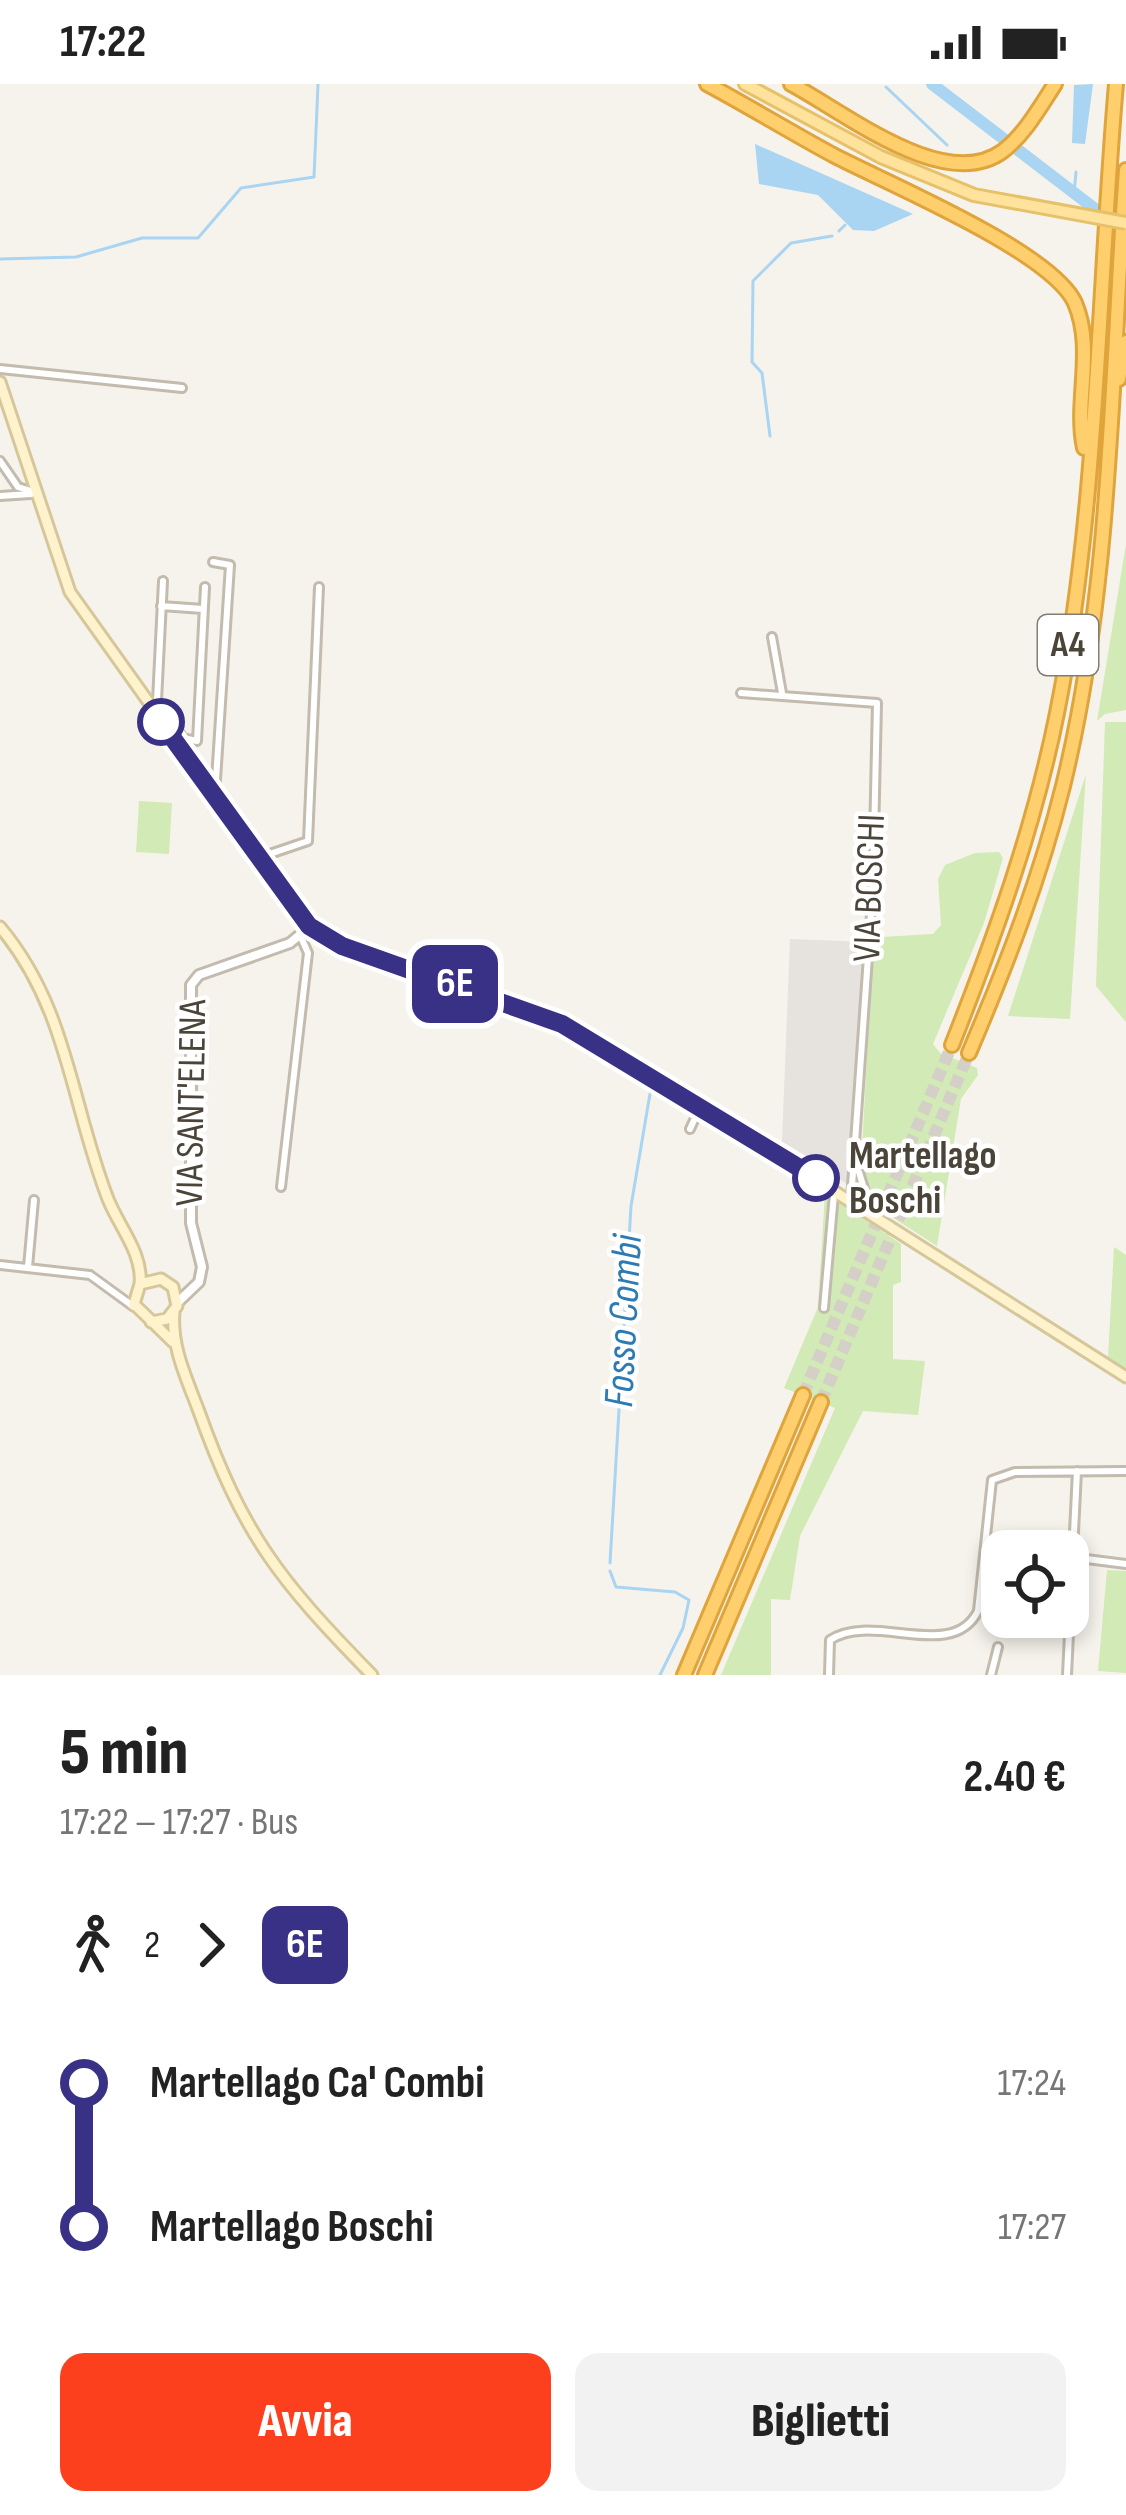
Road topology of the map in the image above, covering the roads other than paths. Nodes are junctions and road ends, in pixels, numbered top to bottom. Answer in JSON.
{"nodes":[{"id":1,"x":707,"y":84,"type":"edge"},
{"id":2,"x":745,"y":84,"type":"edge"},
{"id":3,"x":791,"y":84,"type":"edge"},
{"id":4,"x":1055,"y":84,"type":"edge"},
{"id":5,"x":1116,"y":84,"type":"edge"},
{"id":6,"x":1126,"y":170,"type":"edge"},
{"id":7,"x":1123,"y":224,"type":"edge"},
{"id":8,"x":1126,"y":342,"type":"edge"},
{"id":9,"x":0,"y":369,"type":"edge"},
{"id":10,"x":0,"y":382,"type":"edge"},
{"id":11,"x":182,"y":388,"type":"dead end"},
{"id":12,"x":0,"y":461,"type":"edge"},
{"id":13,"x":1087,"y":461,"type":"junction"},
{"id":14,"x":1107,"y":464,"type":"junction"},
{"id":15,"x":34,"y":492,"type":"junction"},
{"id":16,"x":0,"y":496,"type":"edge"},
{"id":17,"x":213,"y":562,"type":"dead end"},
{"id":18,"x":163,"y":581,"type":"dead end"},
{"id":19,"x":205,"y":587,"type":"dead end"},
{"id":20,"x":319,"y":587,"type":"dead end"},
{"id":21,"x":161,"y":606,"type":"junction"},
{"id":22,"x":203,"y":609,"type":"junction"},
{"id":23,"x":772,"y":637,"type":"dead end"},
{"id":24,"x":741,"y":693,"type":"dead end"},
{"id":25,"x":782,"y":693,"type":"junction"},
{"id":26,"x":154,"y":704,"type":"junction"},
{"id":27,"x":214,"y":796,"type":"junction"},
{"id":28,"x":257,"y":858,"type":"junction"},
{"id":29,"x":0,"y":926,"type":"edge"},
{"id":30,"x":305,"y":931,"type":"junction"},
{"id":31,"x":952,"y":1045,"type":"tunnel mouth"},
{"id":32,"x":969,"y":1053,"type":"tunnel mouth"},
{"id":33,"x":701,"y":1106,"type":"junction"},
{"id":34,"x":690,"y":1129,"type":"dead end"},
{"id":35,"x":281,"y":1187,"type":"dead end"},
{"id":36,"x":836,"y":1191,"type":"junction"},
{"id":37,"x":34,"y":1200,"type":"dead end"},
{"id":38,"x":855,"y":1203,"type":"junction"},
{"id":39,"x":133,"y":1249,"type":"junction"},
{"id":40,"x":0,"y":1265,"type":"edge"},
{"id":41,"x":28,"y":1267,"type":"junction"},
{"id":42,"x":158,"y":1279,"type":"junction"},
{"id":43,"x":138,"y":1287,"type":"junction"},
{"id":44,"x":173,"y":1287,"type":"junction"},
{"id":45,"x":194,"y":1287,"type":"junction"},
{"id":46,"x":114,"y":1292,"type":"junction"},
{"id":47,"x":134,"y":1307,"type":"junction"},
{"id":48,"x":176,"y":1307,"type":"junction"},
{"id":49,"x":824,"y":1307,"type":"dead end"},
{"id":50,"x":151,"y":1322,"type":"junction"},
{"id":51,"x":175,"y":1345,"type":"junction"},
{"id":52,"x":1126,"y":1376,"type":"edge"},
{"id":53,"x":803,"y":1395,"type":"tunnel mouth"},
{"id":54,"x":821,"y":1402,"type":"tunnel mouth"},
{"id":55,"x":1077,"y":1471,"type":"junction"},
{"id":56,"x":1126,"y":1471,"type":"edge"},
{"id":57,"x":1072,"y":1530,"type":"edge"},
{"id":58,"x":1089,"y":1559,"type":"edge"},
{"id":59,"x":1126,"y":1564,"type":"edge"},
{"id":60,"x":1068,"y":1638,"type":"edge"},
{"id":61,"x":998,"y":1647,"type":"dead end"},
{"id":62,"x":371,"y":1675,"type":"edge"},
{"id":63,"x":684,"y":1675,"type":"edge"},
{"id":64,"x":705,"y":1675,"type":"edge"},
{"id":65,"x":829,"y":1675,"type":"edge"},
{"id":66,"x":991,"y":1675,"type":"edge"},
{"id":67,"x":1067,"y":1675,"type":"edge"}],
"edges":[{"from":1,"to":13,"type":"highway"},
{"from":2,"to":7,"type":"main road","bridge":true},
{"from":3,"to":4,"type":"highway"},
{"from":5,"to":13,"type":"highway","number":"A4","bridge":true},
{"from":6,"to":7,"type":"highway","number":"A4"},
{"from":7,"to":14,"type":"highway","number":"A4"},
{"from":8,"to":14,"type":"highway"},
{"from":9,"to":11,"type":"street"},
{"from":10,"to":15,"type":"main road"},
{"from":12,"to":15,"type":"street"},
{"from":13,"to":31,"type":"highway","number":"A4"},
{"from":14,"to":32,"type":"highway","number":"A4"},
{"from":15,"to":16,"type":"street"},
{"from":15,"to":26,"type":"main road"},
{"from":17,"to":27,"type":"street"},
{"from":18,"to":21,"type":"street"},
{"from":19,"to":22,"type":"street"},
{"from":20,"to":28,"type":"street"},
{"from":21,"to":22,"type":"street"},
{"from":21,"to":26,"type":"street"},
{"from":22,"to":26,"type":"street"},
{"from":23,"to":25,"type":"street"},
{"from":24,"to":25,"type":"street","name":"VIA BOSCHI"},
{"from":25,"to":38,"type":"street","name":"VIA BOSCHI"},
{"from":26,"to":27,"type":"main road"},
{"from":27,"to":28,"type":"main road"},
{"from":28,"to":30,"type":"main road"},
{"from":29,"to":39,"type":"main road"},
{"from":30,"to":33,"type":"main road"},
{"from":30,"to":35,"type":"street"},
{"from":30,"to":45,"type":"street","name":"VIA SANT'ELENA"},
{"from":33,"to":34,"type":"street"},
{"from":33,"to":36,"type":"main road"},
{"from":36,"to":38,"type":"main road"},
{"from":36,"to":49,"type":"street"},
{"from":37,"to":41,"type":"street"},
{"from":38,"to":52,"type":"main road"},
{"from":39,"to":42,"type":"main road"},
{"from":39,"to":43,"type":"main road"},
{"from":40,"to":41,"type":"street"},
{"from":41,"to":46,"type":"street"},
{"from":42,"to":43,"type":"main road"},
{"from":42,"to":44,"type":"main road"},
{"from":43,"to":46,"type":"street"},
{"from":43,"to":47,"type":"main road"},
{"from":44,"to":45,"type":"street"},
{"from":44,"to":48,"type":"main road"},
{"from":45,"to":48,"type":"street"},
{"from":46,"to":47,"type":"street"},
{"from":47,"to":50,"type":"main road"},
{"from":48,"to":50,"type":"main road"},
{"from":48,"to":51,"type":"main road"},
{"from":50,"to":51,"type":"main road"},
{"from":51,"to":62,"type":"main road"},
{"from":53,"to":63,"type":"highway"},
{"from":54,"to":64,"type":"highway"},
{"from":55,"to":56,"type":"street"},
{"from":55,"to":57,"type":"street"},
{"from":55,"to":65,"type":"street"},
{"from":58,"to":59,"type":"street"},
{"from":60,"to":67,"type":"street"},
{"from":61,"to":66,"type":"street"}]}
